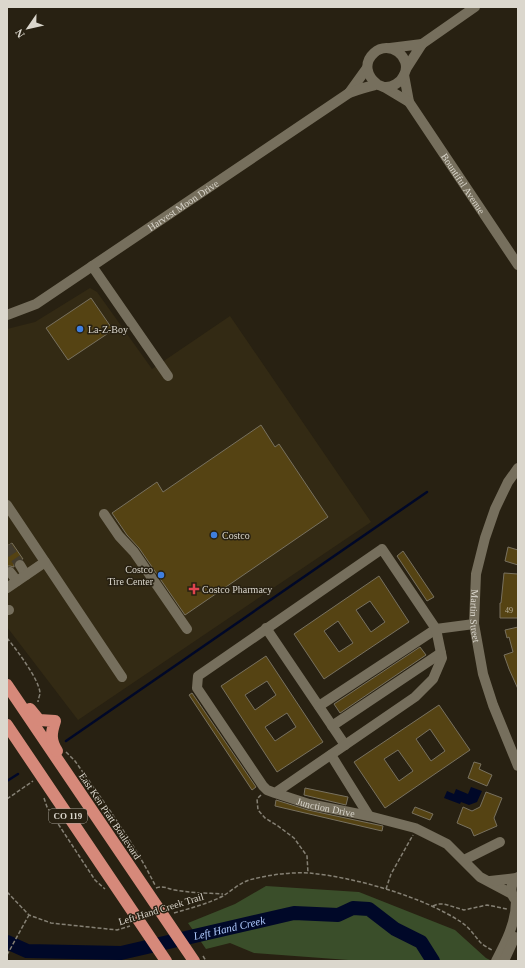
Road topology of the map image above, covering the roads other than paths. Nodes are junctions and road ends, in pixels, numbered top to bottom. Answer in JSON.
{"nodes":[{"id":1,"x":475,"y":7,"type":"edge"},
{"id":2,"x":422,"y":44,"type":"junction"},
{"id":3,"x":389,"y":48,"type":"junction"},
{"id":4,"x":367,"y":68,"type":"junction"},
{"id":5,"x":405,"y":72,"type":"junction"},
{"id":6,"x":381,"y":85,"type":"junction"},
{"id":7,"x":349,"y":93,"type":"junction"},
{"id":8,"x":409,"y":102,"type":"junction"},
{"id":9,"x":518,"y":265,"type":"edge"},
{"id":10,"x":92,"y":266,"type":"junction"},
{"id":11,"x":9,"y":312,"type":"edge"},
{"id":12,"x":168,"y":376,"type":"dead end"},
{"id":13,"x":518,"y":468,"type":"edge"},
{"id":14,"x":7,"y":505,"type":"edge"},
{"id":15,"x":104,"y":514,"type":"dead end"},
{"id":16,"x":45,"y":562,"type":"junction"},
{"id":17,"x":20,"y":565,"type":"tunnel mouth"},
{"id":18,"x":10,"y":572,"type":"tunnel mouth"},
{"id":19,"x":26,"y":575,"type":"junction"},
{"id":20,"x":17,"y":581,"type":"junction"},
{"id":21,"x":7,"y":588,"type":"edge"},
{"id":22,"x":474,"y":624,"type":"junction"},
{"id":23,"x":266,"y":628,"type":"junction"},
{"id":24,"x":187,"y":629,"type":"dead end"},
{"id":25,"x":436,"y":629,"type":"junction"},
{"id":26,"x":441,"y":653,"type":"junction"},
{"id":27,"x":122,"y":677,"type":"dead end"},
{"id":28,"x":7,"y":682,"type":"edge"},
{"id":29,"x":7,"y":685,"type":"edge"},
{"id":30,"x":319,"y":706,"type":"junction"},
{"id":31,"x":7,"y":725,"type":"edge"},
{"id":32,"x":332,"y":726,"type":"junction"},
{"id":33,"x":346,"y":746,"type":"junction"},
{"id":34,"x":331,"y":755,"type":"junction"},
{"id":35,"x":518,"y":766,"type":"edge"},
{"id":36,"x":271,"y":792,"type":"junction"},
{"id":37,"x":369,"y":816,"type":"junction"},
{"id":38,"x":109,"y":836,"type":"junction"},
{"id":39,"x":500,"y":842,"type":"dead end"},
{"id":40,"x":464,"y":860,"type":"junction"},
{"id":41,"x":517,"y":877,"type":"edge"},
{"id":42,"x":490,"y":881,"type":"junction"},
{"id":43,"x":515,"y":902,"type":"edge"},
{"id":44,"x":518,"y":929,"type":"edge"},
{"id":45,"x":508,"y":946,"type":"junction"},
{"id":46,"x":496,"y":957,"type":"edge"},
{"id":47,"x":166,"y":961,"type":"edge"},
{"id":48,"x":194,"y":961,"type":"edge"},
{"id":49,"x":504,"y":961,"type":"edge"}],
"edges":[{"from":1,"to":2,"type":"street"},
{"from":2,"to":3,"type":"street"},
{"from":2,"to":5,"type":"street"},
{"from":3,"to":4,"type":"street"},
{"from":3,"to":5,"type":"street"},
{"from":4,"to":6,"type":"street"},
{"from":4,"to":7,"type":"street"},
{"from":5,"to":6,"type":"street"},
{"from":5,"to":8,"type":"street"},
{"from":6,"to":7,"type":"street"},
{"from":6,"to":8,"type":"street"},
{"from":7,"to":10,"type":"street","name":"Harvest Moon Drive"},
{"from":8,"to":9,"type":"street","name":"Bountiful Avenue"},
{"from":10,"to":11,"type":"street","name":"Harvest Moon Drive"},
{"from":10,"to":12,"type":"street"},
{"from":13,"to":22,"type":"street","name":"Martin Street"},
{"from":14,"to":16,"type":"street"},
{"from":15,"to":24,"type":"street"},
{"from":16,"to":19,"type":"street"},
{"from":16,"to":27,"type":"street"},
{"from":17,"to":19,"type":"street"},
{"from":18,"to":20,"type":"street"},
{"from":19,"to":20,"type":"street"},
{"from":20,"to":21,"type":"street"},
{"from":22,"to":25,"type":"street"},
{"from":22,"to":35,"type":"street","name":"Martin Street"},
{"from":23,"to":25,"type":"street"},
{"from":23,"to":30,"type":"street"},
{"from":23,"to":36,"type":"street"},
{"from":25,"to":26,"type":"street"},
{"from":25,"to":30,"type":"street"},
{"from":26,"to":32,"type":"street"},
{"from":26,"to":33,"type":"street"},
{"from":28,"to":38,"type":"highway"},
{"from":29,"to":38,"type":"highway","name":"East Ken Pratt Boulevard","number":"CO 119"},
{"from":30,"to":32,"type":"street"},
{"from":31,"to":47,"type":"highway","number":"CO 119"},
{"from":32,"to":33,"type":"street"},
{"from":33,"to":34,"type":"street"},
{"from":34,"to":36,"type":"street"},
{"from":34,"to":37,"type":"street"},
{"from":36,"to":37,"type":"street","name":"Junction Drive"},
{"from":37,"to":40,"type":"street","name":"Junction Drive"},
{"from":38,"to":48,"type":"highway","name":"East Ken Pratt Boulevard","number":"CO 119"},
{"from":39,"to":40,"type":"street"},
{"from":40,"to":42,"type":"street","name":"Junction Drive"},
{"from":41,"to":42,"type":"street"},
{"from":41,"to":43,"type":"street"},
{"from":42,"to":43,"type":"street","name":"Junction Drive"},
{"from":43,"to":45,"type":"street"},
{"from":44,"to":45,"type":"street"},
{"from":45,"to":46,"type":"street"},
{"from":45,"to":49,"type":"street"}]}
